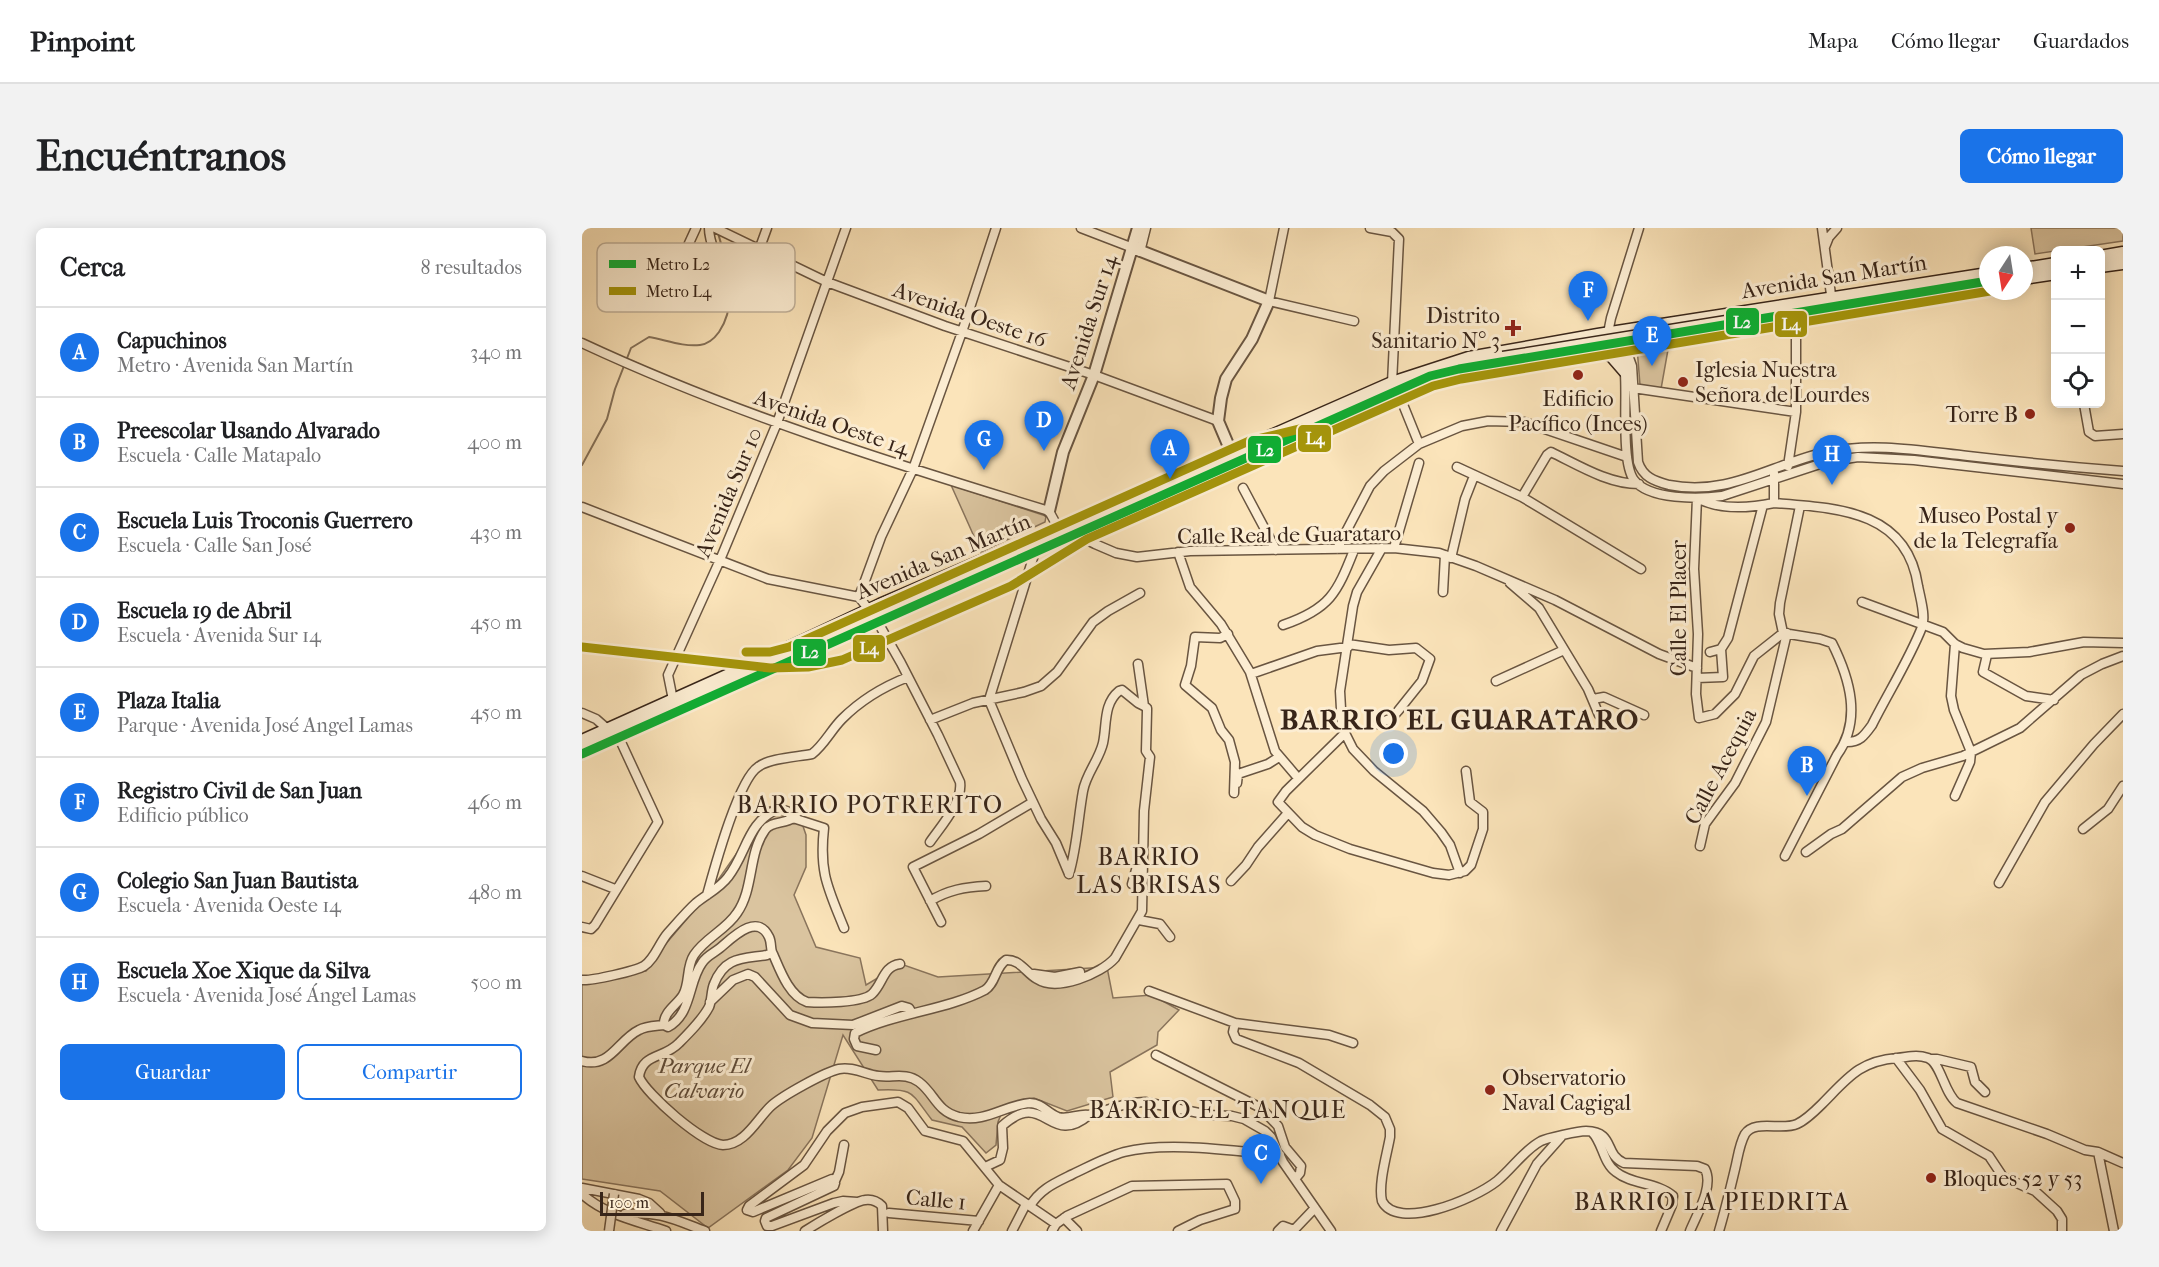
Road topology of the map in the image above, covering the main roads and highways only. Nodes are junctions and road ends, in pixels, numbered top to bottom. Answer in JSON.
{"nodes":[{"id":1,"x":2123,"y":253,"type":"edge"},
{"id":2,"x":2105,"y":256,"type":"edge"},
{"id":3,"x":2123,"y":263,"type":"edge"},
{"id":4,"x":2051,"y":265,"type":"edge"},
{"id":5,"x":2105,"y":265,"type":"edge"},
{"id":6,"x":2033,"y":268,"type":"edge"},
{"id":7,"x":2051,"y":274,"type":"edge"},
{"id":8,"x":1979,"y":276,"type":"edge"},
{"id":9,"x":2033,"y":277,"type":"edge"},
{"id":10,"x":1979,"y":285,"type":"edge"},
{"id":11,"x":1832,"y":304,"type":"junction"},
{"id":12,"x":1791,"y":313,"type":"junction"},
{"id":13,"x":1600,"y":350,"type":"junction"},
{"id":14,"x":1497,"y":359,"type":"junction"},
{"id":15,"x":1440,"y":366,"type":"junction"},
{"id":16,"x":1625,"y":371,"type":"road end"},
{"id":17,"x":1454,"y":373,"type":"junction"},
{"id":18,"x":1395,"y":387,"type":"junction"},
{"id":19,"x":1233,"y":458,"type":"junction"},
{"id":20,"x":1061,"y":532,"type":"junction"},
{"id":21,"x":872,"y":614,"type":"junction"},
{"id":22,"x":613,"y":733,"type":"junction"},
{"id":23,"x":582,"y":741,"type":"edge"},
{"id":24,"x":582,"y":752,"type":"edge"}],
"edges":[{"from":1,"to":2,"type":"main road"},
{"from":3,"to":5,"type":"main road"},
{"from":4,"to":6,"type":"main road"},
{"from":7,"to":9,"type":"main road"},
{"from":8,"to":11,"type":"main road","name":"Avenida San Martín"},
{"from":10,"to":11,"type":"main road","name":"Avenida San Martín"},
{"from":11,"to":12,"type":"main road","name":"Avenida San Martín"},
{"from":12,"to":13,"type":"main road","name":"Avenida San Martín"},
{"from":12,"to":14,"type":"main road","bridge":true},
{"from":12,"to":15,"type":"main road","name":"Avenida San Martín"},
{"from":13,"to":16,"type":"main road"},
{"from":13,"to":17,"type":"main road","name":"Avenida San Martín"},
{"from":14,"to":15,"type":"main road"},
{"from":14,"to":17,"type":"main road"},
{"from":15,"to":18,"type":"main road","name":"Avenida San Martín"},
{"from":17,"to":18,"type":"main road","name":"Avenida San Martín"},
{"from":18,"to":19,"type":"main road","name":"Avenida San Martín"},
{"from":19,"to":20,"type":"main road","name":"Avenida San Martín"},
{"from":19,"to":20,"type":"main road","name":"Avenida San Martín"},
{"from":20,"to":21,"type":"main road","name":"Avenida San Martín"},
{"from":20,"to":21,"type":"main road","name":"Avenida San Martín"},
{"from":21,"to":22,"type":"main road","name":"Avenida San Martín"},
{"from":21,"to":22,"type":"main road","name":"Avenida San Martín"},
{"from":22,"to":23,"type":"main road","name":"Avenida San Martín"},
{"from":22,"to":24,"type":"main road","name":"Avenida San Martín"}]}
